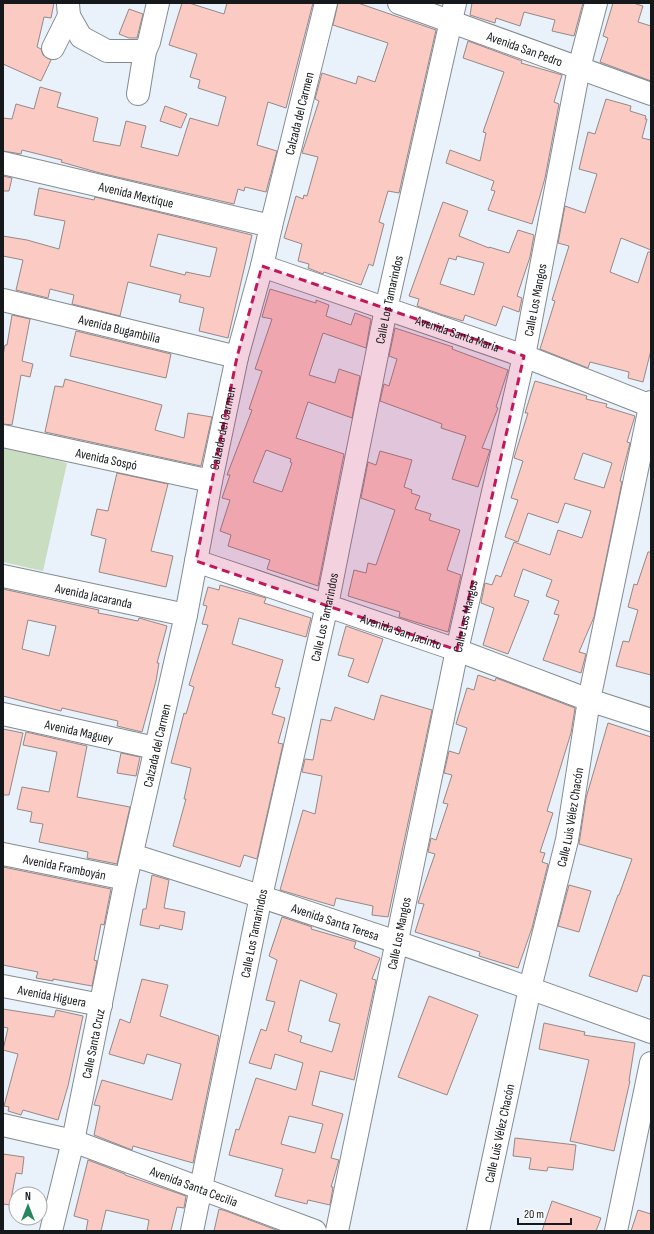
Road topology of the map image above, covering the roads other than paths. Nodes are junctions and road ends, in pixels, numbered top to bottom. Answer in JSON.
{"nodes":[{"id":1,"x":158,"y":3,"type":"edge"},
{"id":2,"x":326,"y":3,"type":"edge"},
{"id":3,"x":399,"y":3,"type":"edge"},
{"id":4,"x":596,"y":3,"type":"edge"},
{"id":5,"x":68,"y":9,"type":"edge"},
{"id":6,"x":453,"y":13,"type":"edge"},
{"id":7,"x":53,"y":48,"type":"dead end"},
{"id":8,"x":145,"y":51,"type":"junction"},
{"id":9,"x":579,"y":68,"type":"junction"},
{"id":10,"x":138,"y":94,"type":"dead end"},
{"id":11,"x":651,"y":94,"type":"edge"},
{"id":12,"x":3,"y":163,"type":"edge"},
{"id":13,"x":271,"y":226,"type":"junction"},
{"id":14,"x":262,"y":266,"type":"junction"},
{"id":15,"x":3,"y":300,"type":"edge"},
{"id":16,"x":386,"y":309,"type":"junction"},
{"id":17,"x":237,"y":356,"type":"junction"},
{"id":18,"x":524,"y":356,"type":"junction"},
{"id":19,"x":651,"y":405,"type":"edge"},
{"id":20,"x":3,"y":436,"type":"edge"},
{"id":21,"x":211,"y":480,"type":"junction"},
{"id":22,"x":196,"y":561,"type":"junction"},
{"id":23,"x":3,"y":576,"type":"edge"},
{"id":24,"x":327,"y":605,"type":"junction"},
{"id":25,"x":186,"y":615,"type":"junction"},
{"id":26,"x":457,"y":650,"type":"junction"},
{"id":27,"x":588,"y":700,"type":"junction"},
{"id":28,"x":3,"y":714,"type":"edge"},
{"id":29,"x":651,"y":720,"type":"edge"},
{"id":30,"x":155,"y":748,"type":"junction"},
{"id":31,"x":3,"y":854,"type":"edge"},
{"id":32,"x":132,"y":856,"type":"junction"},
{"id":33,"x":126,"y":879,"type":"junction"},
{"id":34,"x":262,"y":896,"type":"junction"},
{"id":35,"x":396,"y":943,"type":"junction"},
{"id":36,"x":3,"y":986,"type":"edge"},
{"id":37,"x":530,"y":988,"type":"junction"},
{"id":38,"x":101,"y":1005,"type":"junction"},
{"id":39,"x":651,"y":1032,"type":"edge"},
{"id":40,"x":651,"y":1063,"type":"edge"},
{"id":41,"x":3,"y":1125,"type":"edge"},
{"id":42,"x":74,"y":1141,"type":"junction"},
{"id":43,"x":201,"y":1187,"type":"junction"},
{"id":44,"x":51,"y":1231,"type":"edge"},
{"id":45,"x":192,"y":1231,"type":"edge"},
{"id":46,"x":315,"y":1231,"type":"edge"},
{"id":47,"x":337,"y":1231,"type":"edge"},
{"id":48,"x":478,"y":1231,"type":"edge"},
{"id":49,"x":616,"y":1231,"type":"edge"}],
"edges":[{"from":1,"to":8,"type":"street"},
{"from":2,"to":13,"type":"street","name":"Calzada del Carmen"},
{"from":3,"to":6,"type":"street","name":"Avenida San Pedro"},
{"from":4,"to":9,"type":"street","name":"Calle Los Mangos"},
{"from":5,"to":7,"type":"street"},
{"from":5,"to":8,"type":"street"},
{"from":6,"to":9,"type":"street","name":"Avenida San Pedro"},
{"from":6,"to":16,"type":"street","name":"Calle Los Tamarindos"},
{"from":8,"to":10,"type":"street"},
{"from":9,"to":11,"type":"street","name":"Avenida San Pedro"},
{"from":9,"to":18,"type":"street","name":"Calle Los Mangos"},
{"from":12,"to":13,"type":"street","name":"Avenida Mextique"},
{"from":13,"to":14,"type":"street","name":"Calzada del Carmen"},
{"from":14,"to":16,"type":"street","name":"Avenida Santa María"},
{"from":14,"to":17,"type":"street","name":"Calzada del Carmen"},
{"from":15,"to":17,"type":"street","name":"Avenida Bugambilia"},
{"from":16,"to":18,"type":"street","name":"Avenida Santa María"},
{"from":16,"to":24,"type":"street","name":"Calle Los Tamarindos"},
{"from":17,"to":21,"type":"street","name":"Calzada del Carmen"},
{"from":18,"to":19,"type":"street","name":"Avenida Santa María"},
{"from":18,"to":26,"type":"street","name":"Calle Los Mangos"},
{"from":19,"to":27,"type":"street","name":"Calle Luis Vélez Chacón"},
{"from":20,"to":21,"type":"street","name":"Avenida Sospó"},
{"from":21,"to":22,"type":"street","name":"Calzada del Carmen"},
{"from":22,"to":24,"type":"street","name":"Avenida San Jacinto"},
{"from":22,"to":25,"type":"street","name":"Calzada del Carmen"},
{"from":23,"to":25,"type":"street","name":"Avenida Jacaranda"},
{"from":24,"to":26,"type":"street","name":"Avenida San Jacinto"},
{"from":24,"to":34,"type":"street","name":"Calle Los Tamarindos"},
{"from":25,"to":30,"type":"street","name":"Calzada del Carmen"},
{"from":26,"to":27,"type":"street","name":"Avenida San Jacinto"},
{"from":26,"to":35,"type":"street","name":"Calle Los Mangos"},
{"from":27,"to":29,"type":"street","name":"Avenida San Jacinto"},
{"from":27,"to":37,"type":"street","name":"Calle Luis Vélez Chacón"},
{"from":28,"to":30,"type":"street","name":"Avenida Maguey"},
{"from":30,"to":32,"type":"street","name":"Calzada del Carmen"},
{"from":31,"to":33,"type":"street","name":"Avenida Framboyán"},
{"from":32,"to":33,"type":"street","name":"Calle Santa Cruz"},
{"from":32,"to":34,"type":"street","name":"Avenida Santa Teresa"},
{"from":33,"to":38,"type":"street","name":"Calle Santa Cruz"},
{"from":34,"to":35,"type":"street","name":"Avenida Santa Teresa"},
{"from":34,"to":43,"type":"street","name":"Calle Los Tamarindos"},
{"from":35,"to":37,"type":"street","name":"Avenida Santa Teresa"},
{"from":35,"to":47,"type":"street","name":"Calle Los Mangos"},
{"from":36,"to":38,"type":"street","name":"Avenida Higuera"},
{"from":37,"to":39,"type":"street","name":"Avenida Santa Teresa"},
{"from":37,"to":48,"type":"street","name":"Calle Luis Vélez Chacón"},
{"from":38,"to":42,"type":"street","name":"Calle Santa Cruz"},
{"from":40,"to":49,"type":"street"},
{"from":41,"to":42,"type":"street","name":"Avenida Santa Cecilia"},
{"from":42,"to":43,"type":"street","name":"Avenida Santa Cecilia"},
{"from":42,"to":44,"type":"street","name":"Calle Santa Cruz"},
{"from":43,"to":45,"type":"street","name":"Calle Los Tamarindos"},
{"from":43,"to":46,"type":"street","name":"Avenida Santa Cecilia"}]}
